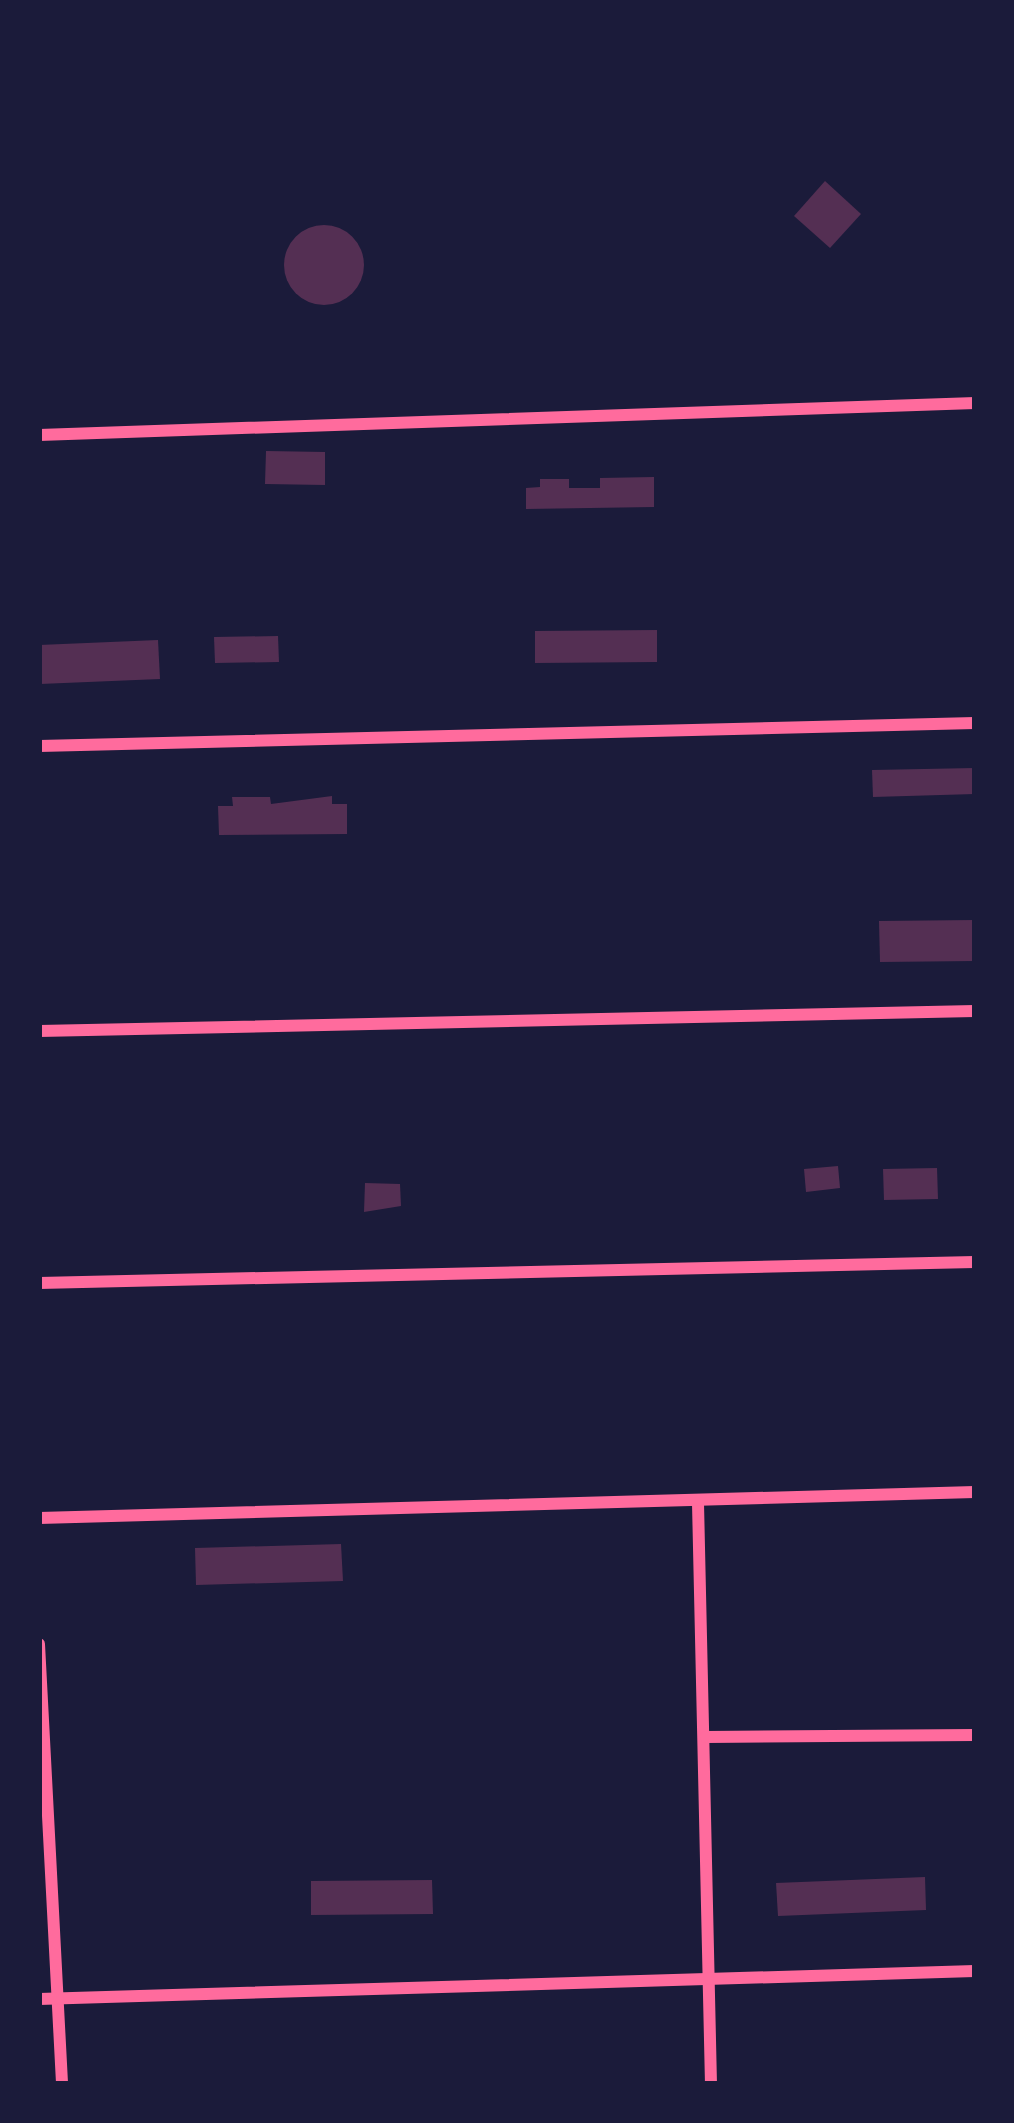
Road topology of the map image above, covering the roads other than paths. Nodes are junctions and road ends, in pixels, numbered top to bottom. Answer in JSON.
{"nodes":[{"id":1,"x":975,"y":403,"type":"edge"},
{"id":2,"x":39,"y":435,"type":"edge"},
{"id":3,"x":975,"y":723,"type":"edge"},
{"id":4,"x":39,"y":746,"type":"edge"},
{"id":5,"x":975,"y":1011,"type":"edge"},
{"id":6,"x":39,"y":1031,"type":"edge"},
{"id":7,"x":975,"y":1262,"type":"edge"},
{"id":8,"x":39,"y":1283,"type":"edge"},
{"id":9,"x":975,"y":1492,"type":"edge"},
{"id":10,"x":698,"y":1503,"type":"junction"},
{"id":11,"x":39,"y":1518,"type":"edge"},
{"id":12,"x":39,"y":1644,"type":"edge"},
{"id":13,"x":975,"y":1736,"type":"edge"},
{"id":14,"x":706,"y":1737,"type":"junction"},
{"id":15,"x":42,"y":1749,"type":"edge"},
{"id":16,"x":45,"y":1888,"type":"edge"},
{"id":17,"x":975,"y":1971,"type":"edge"},
{"id":18,"x":714,"y":1978,"type":"junction"},
{"id":19,"x":57,"y":1998,"type":"junction"},
{"id":20,"x":39,"y":1999,"type":"edge"},
{"id":21,"x":62,"y":2084,"type":"edge"},
{"id":22,"x":711,"y":2084,"type":"edge"}],
"edges":[{"from":1,"to":2,"type":"street"},
{"from":3,"to":4,"type":"street"},
{"from":5,"to":6,"type":"street"},
{"from":7,"to":8,"type":"street"},
{"from":9,"to":10,"type":"street"},
{"from":10,"to":11,"type":"street"},
{"from":10,"to":14,"type":"street"},
{"from":12,"to":15,"type":"street"},
{"from":13,"to":14,"type":"street"},
{"from":14,"to":18,"type":"street"},
{"from":15,"to":16,"type":"street"},
{"from":16,"to":19,"type":"street"},
{"from":17,"to":18,"type":"street"},
{"from":18,"to":19,"type":"street"},
{"from":18,"to":22,"type":"street"},
{"from":19,"to":20,"type":"street"},
{"from":19,"to":21,"type":"street"}]}
